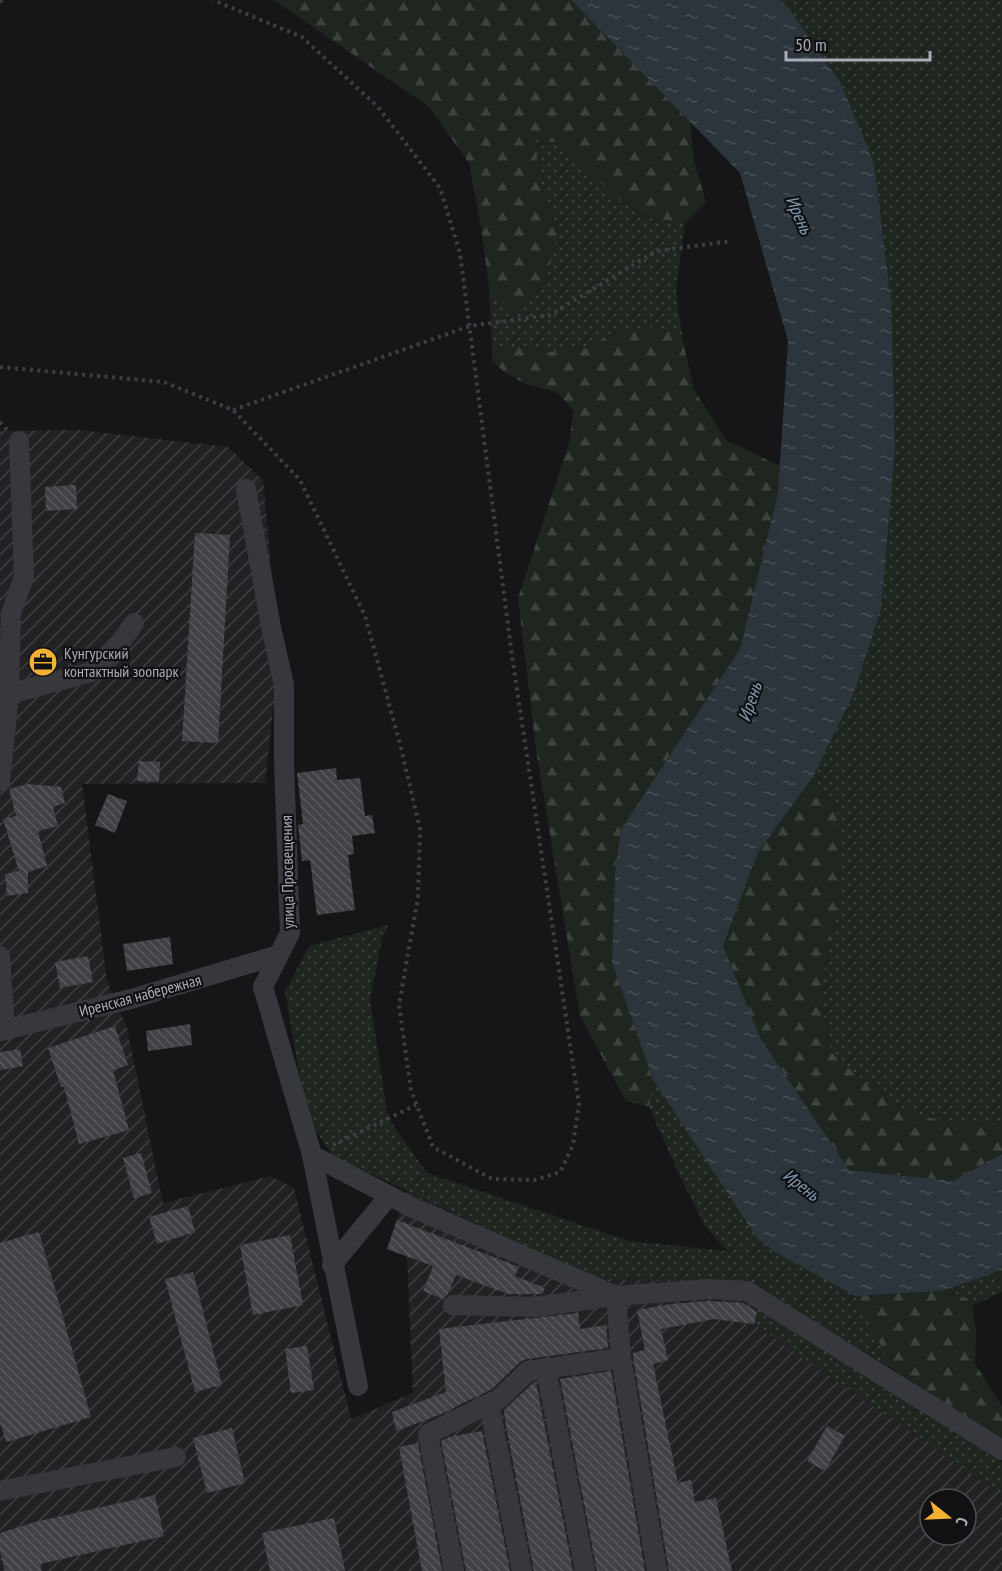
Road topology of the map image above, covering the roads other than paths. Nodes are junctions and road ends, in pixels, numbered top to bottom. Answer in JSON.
{"nodes":[{"id":1,"x":19,"y":441,"type":"dead end"},
{"id":2,"x":246,"y":489,"type":"dead end"},
{"id":3,"x":134,"y":623,"type":"dead end"},
{"id":4,"x":9,"y":694,"type":"junction"},
{"id":5,"x":0,"y":781,"type":"edge"},
{"id":6,"x":0,"y":956,"type":"edge"},
{"id":7,"x":278,"y":956,"type":"junction"},
{"id":8,"x":3,"y":1030,"type":"edge"},
{"id":9,"x":312,"y":1155,"type":"junction"},
{"id":10,"x":388,"y":1196,"type":"junction"},
{"id":11,"x":332,"y":1265,"type":"junction"},
{"id":12,"x":616,"y":1296,"type":"junction"},
{"id":13,"x":453,"y":1305,"type":"dead end"},
{"id":14,"x":621,"y":1358,"type":"junction"},
{"id":15,"x":546,"y":1369,"type":"junction"},
{"id":16,"x":358,"y":1386,"type":"dead end"},
{"id":17,"x":489,"y":1404,"type":"junction"},
{"id":18,"x":1002,"y":1450,"type":"edge"},
{"id":19,"x":176,"y":1457,"type":"dead end"},
{"id":20,"x":0,"y":1491,"type":"edge"},
{"id":21,"x":454,"y":1571,"type":"edge"},
{"id":22,"x":522,"y":1571,"type":"edge"},
{"id":23,"x":585,"y":1571,"type":"edge"},
{"id":24,"x":657,"y":1571,"type":"edge"}],
"edges":[{"from":1,"to":4,"type":"street"},
{"from":2,"to":7,"type":"street","name":"улица Просвещения"},
{"from":3,"to":4,"type":"street"},
{"from":4,"to":5,"type":"street"},
{"from":6,"to":8,"type":"street"},
{"from":7,"to":8,"type":"street","name":"Иренская набережная"},
{"from":7,"to":9,"type":"street","name":"улица Просвещения"},
{"from":9,"to":10,"type":"street"},
{"from":9,"to":11,"type":"street","name":"улица Просвещения"},
{"from":10,"to":11,"type":"street"},
{"from":10,"to":12,"type":"street"},
{"from":11,"to":16,"type":"street","name":"улица Просвещения"},
{"from":12,"to":13,"type":"street"},
{"from":12,"to":14,"type":"street"},
{"from":12,"to":18,"type":"street"},
{"from":14,"to":15,"type":"street"},
{"from":14,"to":24,"type":"street"},
{"from":15,"to":17,"type":"street"},
{"from":15,"to":23,"type":"street"},
{"from":17,"to":21,"type":"street"},
{"from":17,"to":22,"type":"street"},
{"from":19,"to":20,"type":"street"}]}
